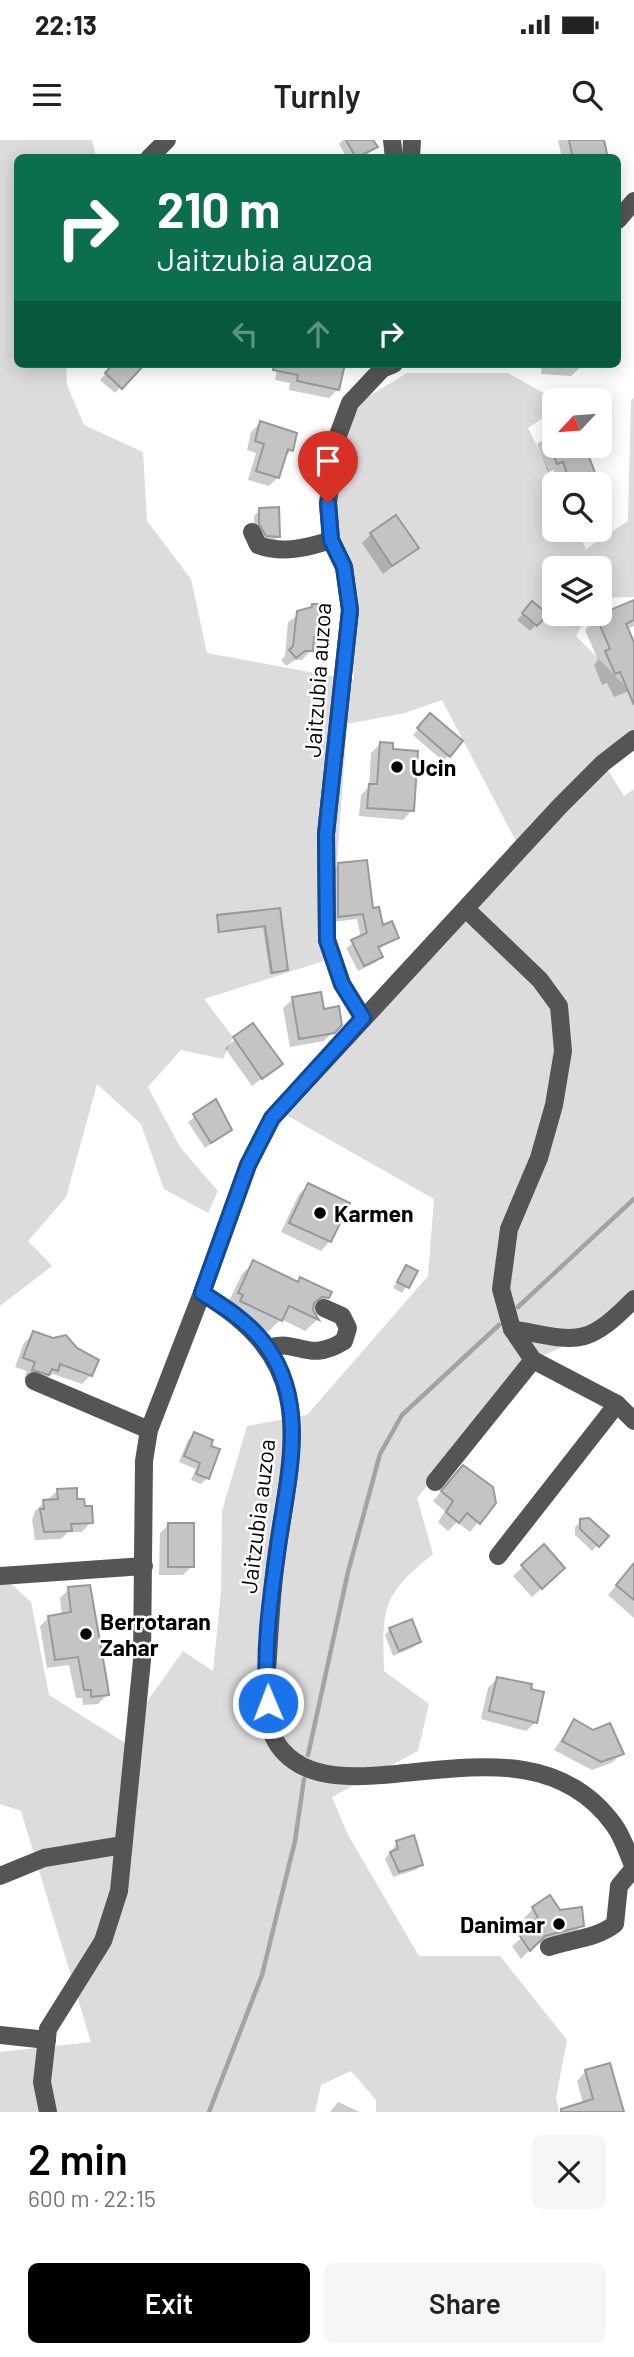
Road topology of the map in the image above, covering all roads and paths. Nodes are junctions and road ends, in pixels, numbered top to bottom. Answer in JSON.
{"nodes":[{"id":1,"x":167,"y":140,"type":"edge"},
{"id":2,"x":153,"y":154,"type":"edge"},
{"id":3,"x":634,"y":201,"type":"edge"},
{"id":4,"x":621,"y":216,"type":"edge"},
{"id":5,"x":384,"y":368,"type":"edge"},
{"id":6,"x":252,"y":532,"type":"dead end"},
{"id":7,"x":331,"y":540,"type":"junction"},
{"id":8,"x":634,"y":739,"type":"edge"},
{"id":9,"x":467,"y":910,"type":"junction"},
{"id":10,"x":363,"y":1018,"type":"junction"},
{"id":11,"x":202,"y":1293,"type":"junction"},
{"id":12,"x":634,"y":1299,"type":"edge"},
{"id":13,"x":324,"y":1308,"type":"dead end"},
{"id":14,"x":512,"y":1329,"type":"junction"},
{"id":15,"x":268,"y":1348,"type":"junction"},
{"id":16,"x":533,"y":1360,"type":"junction"},
{"id":17,"x":34,"y":1381,"type":"dead end"},
{"id":18,"x":617,"y":1404,"type":"junction"},
{"id":19,"x":634,"y":1421,"type":"edge"},
{"id":20,"x":149,"y":1430,"type":"junction"},
{"id":21,"x":435,"y":1482,"type":"dead end"},
{"id":22,"x":498,"y":1556,"type":"dead end"},
{"id":23,"x":144,"y":1566,"type":"junction"},
{"id":24,"x":0,"y":1576,"type":"edge"},
{"id":25,"x":123,"y":1845,"type":"junction"},
{"id":26,"x":634,"y":1868,"type":"edge"},
{"id":27,"x":0,"y":1876,"type":"edge"},
{"id":28,"x":549,"y":1947,"type":"dead end"},
{"id":29,"x":0,"y":2035,"type":"edge"},
{"id":30,"x":47,"y":2040,"type":"junction"},
{"id":31,"x":48,"y":2112,"type":"edge"}],
"edges":[{"from":1,"to":2,"type":"street"},
{"from":3,"to":4,"type":"street"},
{"from":5,"to":7,"type":"street","name":"Jaitzubia auzoa"},
{"from":6,"to":7,"type":"street"},
{"from":7,"to":10,"type":"street","name":"Jaitzubia auzoa"},
{"from":8,"to":9,"type":"street"},
{"from":9,"to":10,"type":"street"},
{"from":9,"to":14,"type":"street"},
{"from":10,"to":11,"type":"street"},
{"from":11,"to":15,"type":"street","name":"Jaitzubia auzoa"},
{"from":11,"to":20,"type":"street"},
{"from":12,"to":14,"type":"street"},
{"from":13,"to":15,"type":"street"},
{"from":14,"to":16,"type":"street"},
{"from":15,"to":26,"type":"street","name":"Jaitzubia auzoa"},
{"from":16,"to":18,"type":"street"},
{"from":16,"to":21,"type":"street"},
{"from":17,"to":20,"type":"street"},
{"from":18,"to":19,"type":"street"},
{"from":18,"to":22,"type":"street"},
{"from":20,"to":23,"type":"street"},
{"from":23,"to":24,"type":"street"},
{"from":23,"to":25,"type":"street"},
{"from":25,"to":27,"type":"street"},
{"from":25,"to":30,"type":"street"},
{"from":26,"to":28,"type":"street"},
{"from":29,"to":30,"type":"street"},
{"from":30,"to":31,"type":"street"}]}
